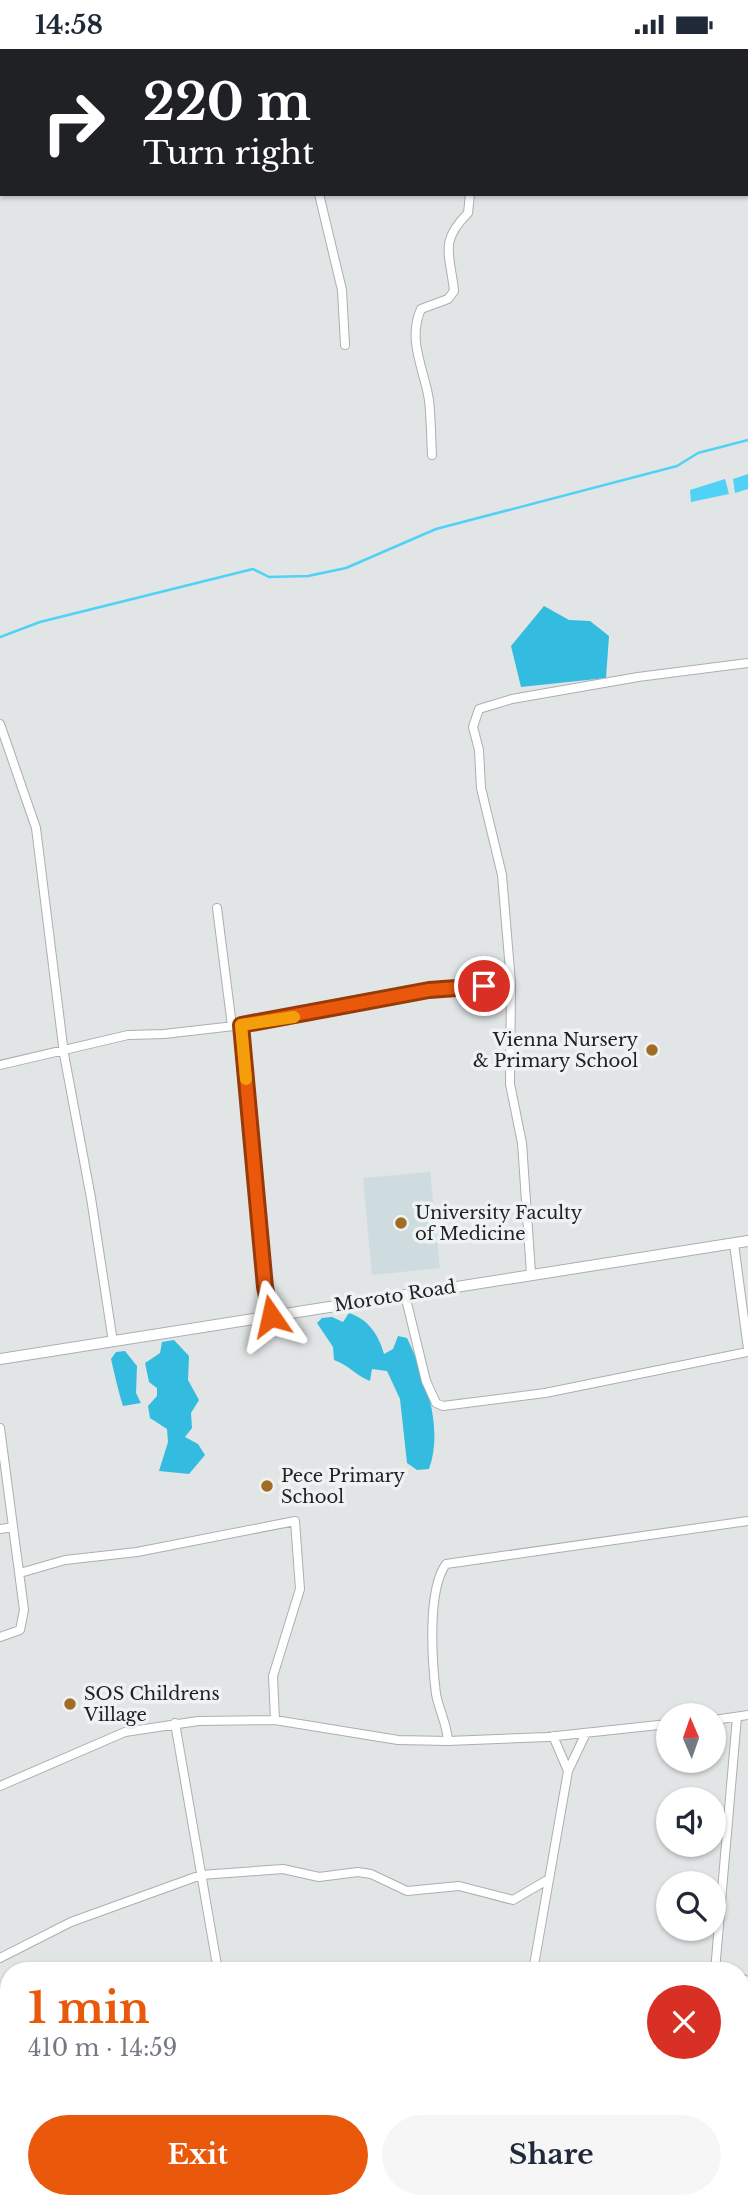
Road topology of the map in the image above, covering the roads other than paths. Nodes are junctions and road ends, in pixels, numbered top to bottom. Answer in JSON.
{"nodes":[{"id":1,"x":318,"y":196,"type":"edge"},
{"id":2,"x":470,"y":196,"type":"edge"},
{"id":3,"x":345,"y":345,"type":"dead end"},
{"id":4,"x":432,"y":456,"type":"dead end"},
{"id":5,"x":748,"y":663,"type":"edge"},
{"id":6,"x":0,"y":725,"type":"edge"},
{"id":7,"x":217,"y":908,"type":"dead end"},
{"id":8,"x":511,"y":983,"type":"junction"},
{"id":9,"x":237,"y":1026,"type":"junction"},
{"id":10,"x":63,"y":1049,"type":"junction"},
{"id":11,"x":0,"y":1065,"type":"edge"},
{"id":12,"x":748,"y":1241,"type":"edge"},
{"id":13,"x":734,"y":1244,"type":"junction"},
{"id":14,"x":531,"y":1273,"type":"junction"},
{"id":15,"x":405,"y":1295,"type":"junction"},
{"id":16,"x":271,"y":1316,"type":"junction"},
{"id":17,"x":113,"y":1342,"type":"junction"},
{"id":18,"x":748,"y":1351,"type":"edge"},
{"id":19,"x":0,"y":1359,"type":"edge"},
{"id":20,"x":0,"y":1429,"type":"edge"},
{"id":21,"x":748,"y":1521,"type":"edge"},
{"id":22,"x":13,"y":1527,"type":"junction"},
{"id":23,"x":0,"y":1529,"type":"edge"},
{"id":24,"x":20,"y":1573,"type":"junction"},
{"id":25,"x":0,"y":1637,"type":"edge"},
{"id":26,"x":748,"y":1715,"type":"edge"},
{"id":27,"x":737,"y":1717,"type":"junction"},
{"id":28,"x":726,"y":1718,"type":"edge"},
{"id":29,"x":275,"y":1720,"type":"junction"},
{"id":30,"x":175,"y":1723,"type":"junction"},
{"id":31,"x":656,"y":1725,"type":"edge"},
{"id":32,"x":586,"y":1733,"type":"junction"},
{"id":33,"x":553,"y":1736,"type":"junction"},
{"id":34,"x":449,"y":1741,"type":"junction"},
{"id":35,"x":568,"y":1771,"type":"junction"},
{"id":36,"x":0,"y":1786,"type":"edge"},
{"id":37,"x":201,"y":1875,"type":"junction"},
{"id":38,"x":549,"y":1879,"type":"junction"},
{"id":39,"x":0,"y":1958,"type":"edge"},
{"id":40,"x":216,"y":1962,"type":"edge"},
{"id":41,"x":535,"y":1962,"type":"edge"},
{"id":42,"x":716,"y":1962,"type":"edge"}],
"edges":[{"from":1,"to":3,"type":"street"},
{"from":2,"to":4,"type":"street"},
{"from":5,"to":8,"type":"street"},
{"from":6,"to":10,"type":"street"},
{"from":7,"to":9,"type":"street"},
{"from":8,"to":9,"type":"street"},
{"from":8,"to":14,"type":"street"},
{"from":9,"to":10,"type":"street"},
{"from":9,"to":16,"type":"street"},
{"from":10,"to":11,"type":"street"},
{"from":10,"to":17,"type":"street"},
{"from":12,"to":13,"type":"main road","name":"Moroto Road"},
{"from":13,"to":14,"type":"main road","name":"Moroto Road"},
{"from":13,"to":18,"type":"street"},
{"from":14,"to":15,"type":"main road","name":"Moroto Road"},
{"from":15,"to":16,"type":"main road","name":"Moroto Road"},
{"from":15,"to":18,"type":"street"},
{"from":16,"to":17,"type":"main road","name":"Moroto Road"},
{"from":17,"to":19,"type":"main road","name":"Moroto Road"},
{"from":20,"to":22,"type":"street"},
{"from":21,"to":34,"type":"street"},
{"from":22,"to":23,"type":"street"},
{"from":22,"to":24,"type":"street"},
{"from":24,"to":25,"type":"street"},
{"from":24,"to":29,"type":"street"},
{"from":26,"to":27,"type":"street"},
{"from":27,"to":28,"type":"street"},
{"from":27,"to":42,"type":"street"},
{"from":29,"to":30,"type":"street"},
{"from":29,"to":34,"type":"street"},
{"from":30,"to":36,"type":"street"},
{"from":30,"to":37,"type":"street"},
{"from":31,"to":32,"type":"street"},
{"from":32,"to":33,"type":"street"},
{"from":32,"to":35,"type":"street"},
{"from":33,"to":34,"type":"street"},
{"from":33,"to":35,"type":"street"},
{"from":35,"to":38,"type":"street"},
{"from":37,"to":38,"type":"street"},
{"from":37,"to":39,"type":"street"},
{"from":37,"to":40,"type":"street"},
{"from":38,"to":41,"type":"street"}]}
